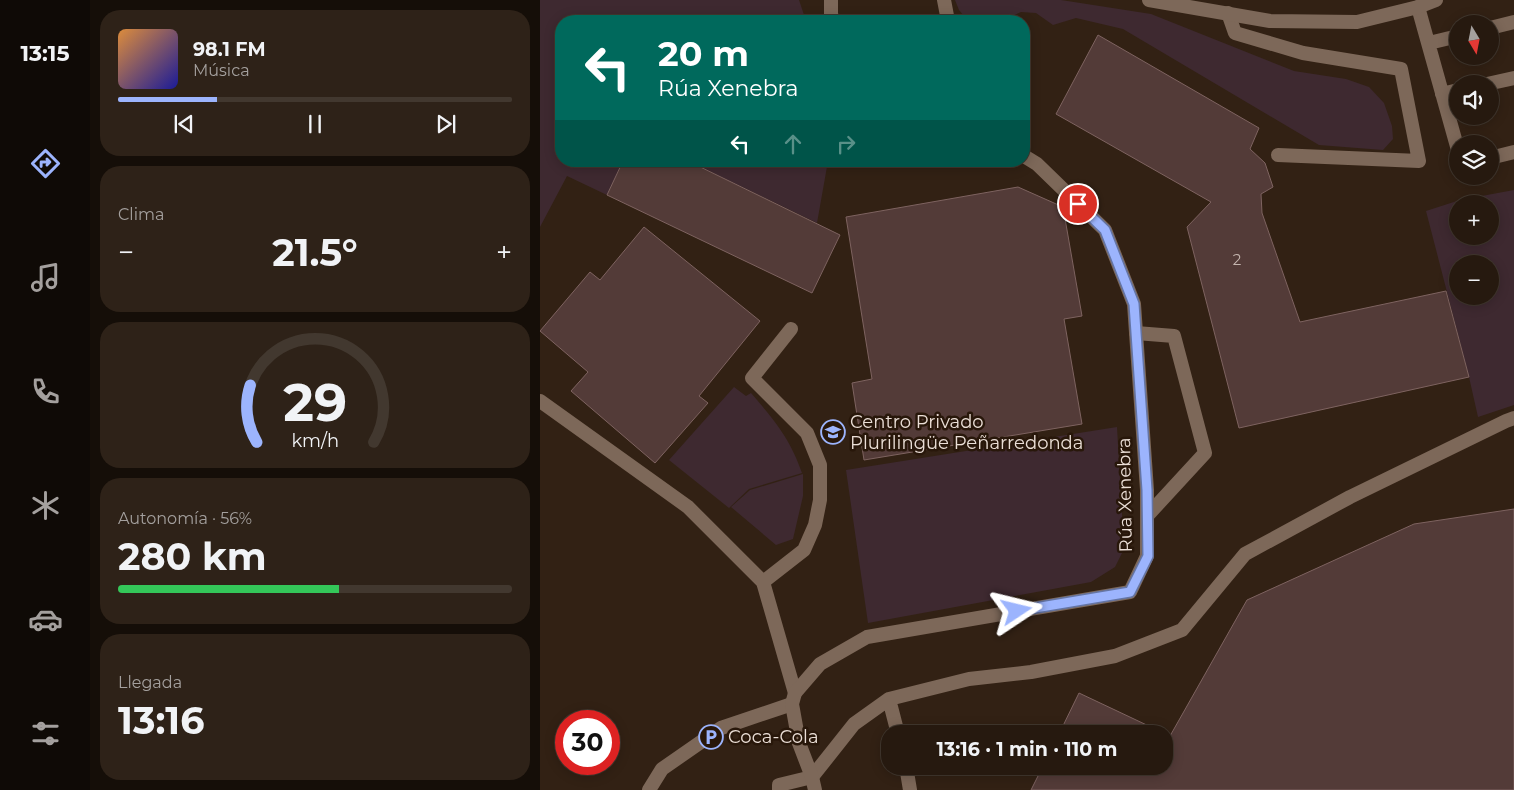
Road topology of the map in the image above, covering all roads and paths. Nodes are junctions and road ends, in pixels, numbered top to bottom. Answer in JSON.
{"nodes":[{"id":1,"x":831,"y":0,"type":"edge"},
{"id":2,"x":944,"y":0,"type":"edge"},
{"id":3,"x":1150,"y":0,"type":"edge"},
{"id":4,"x":1436,"y":0,"type":"edge"},
{"id":5,"x":1418,"y":7,"type":"junction"},
{"id":6,"x":1228,"y":13,"type":"junction"},
{"id":7,"x":831,"y":15,"type":"edge"},
{"id":8,"x":947,"y":15,"type":"edge"},
{"id":9,"x":1514,"y":22,"type":"edge"},
{"id":10,"x":1499,"y":26,"type":"edge"},
{"id":11,"x":1449,"y":38,"type":"edge"},
{"id":12,"x":1429,"y":43,"type":"junction"},
{"id":13,"x":1514,"y":78,"type":"edge"},
{"id":14,"x":1499,"y":81,"type":"edge"},
{"id":15,"x":1449,"y":92,"type":"edge"},
{"id":16,"x":1442,"y":94,"type":"junction"},
{"id":17,"x":1454,"y":135,"type":"edge"},
{"id":18,"x":1514,"y":152,"type":"edge"},
{"id":19,"x":1278,"y":155,"type":"dead end"},
{"id":20,"x":1499,"y":156,"type":"edge"},
{"id":21,"x":1030,"y":160,"type":"edge"},
{"id":22,"x":791,"y":329,"type":"dead end"},
{"id":23,"x":1136,"y":333,"type":"junction"},
{"id":24,"x":540,"y":402,"type":"edge"},
{"id":25,"x":1514,"y":418,"type":"edge"},
{"id":26,"x":1147,"y":516,"type":"junction"},
{"id":27,"x":763,"y":582,"type":"junction"},
{"id":28,"x":793,"y":699,"type":"junction"},
{"id":29,"x":889,"y":699,"type":"junction"},
{"id":30,"x":896,"y":725,"type":"edge"},
{"id":31,"x":908,"y":775,"type":"edge"},
{"id":32,"x":814,"y":784,"type":"edge"},
{"id":33,"x":649,"y":790,"type":"edge"},
{"id":34,"x":779,"y":790,"type":"edge"},
{"id":35,"x":910,"y":790,"type":"edge"}],
"edges":[{"from":1,"to":7,"type":"street"},
{"from":2,"to":8,"type":"street"},
{"from":3,"to":6,"type":"street"},
{"from":4,"to":5,"type":"street"},
{"from":5,"to":6,"type":"street"},
{"from":5,"to":12,"type":"street"},
{"from":6,"to":19,"type":"street"},
{"from":9,"to":10,"type":"street"},
{"from":11,"to":12,"type":"street"},
{"from":12,"to":16,"type":"street"},
{"from":13,"to":14,"type":"street"},
{"from":15,"to":16,"type":"street"},
{"from":16,"to":17,"type":"street"},
{"from":18,"to":20,"type":"street"},
{"from":21,"to":23,"type":"street","name":"Rúa Xenebra"},
{"from":22,"to":27,"type":"street"},
{"from":23,"to":26,"type":"street","name":"Rúa Xenebra"},
{"from":23,"to":26,"type":"street"},
{"from":24,"to":27,"type":"street"},
{"from":25,"to":29,"type":"street"},
{"from":26,"to":28,"type":"street","name":"Rúa Xenebra"},
{"from":27,"to":28,"type":"street"},
{"from":28,"to":32,"type":"street"},
{"from":28,"to":33,"type":"street"},
{"from":29,"to":30,"type":"street"},
{"from":29,"to":32,"type":"street"},
{"from":31,"to":35,"type":"street"},
{"from":32,"to":34,"type":"street"}]}
